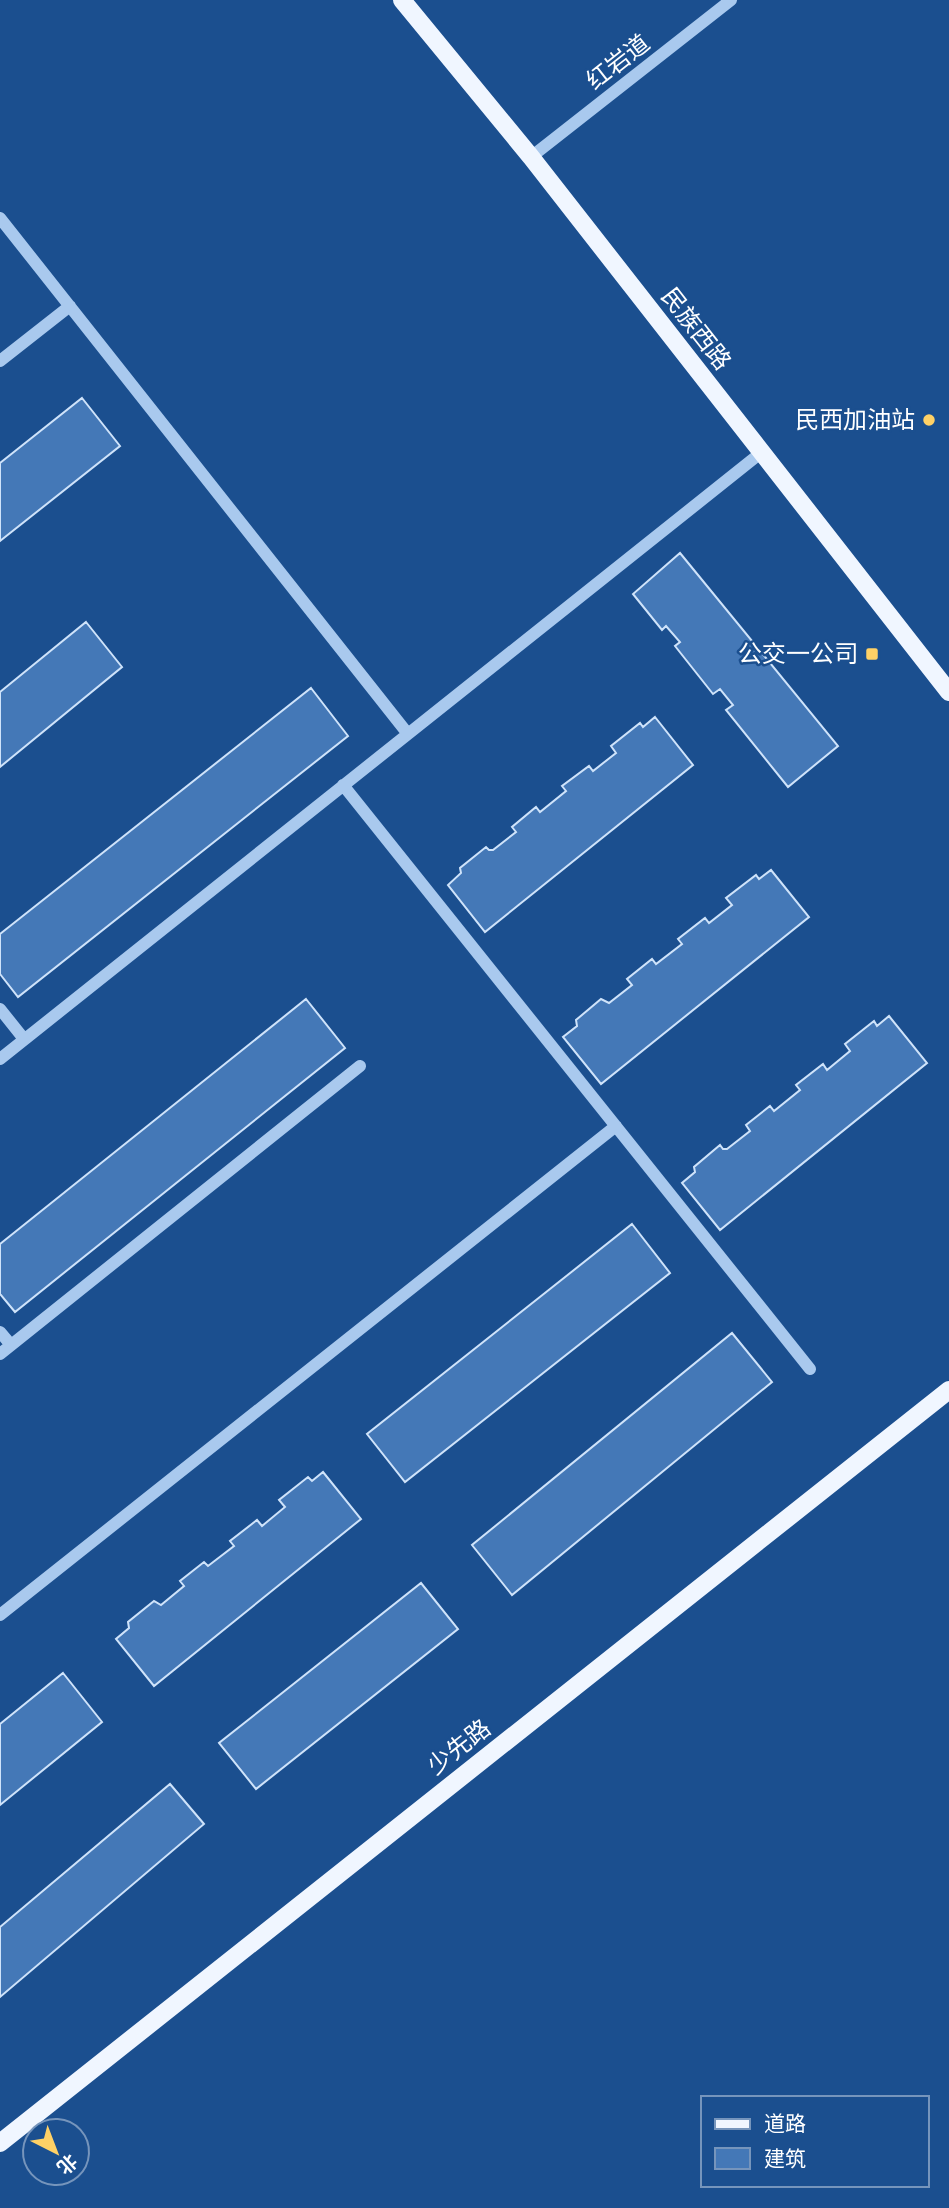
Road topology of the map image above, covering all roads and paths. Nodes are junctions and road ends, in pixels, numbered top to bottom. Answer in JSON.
{"nodes":[{"id":1,"x":401,"y":0,"type":"edge"},
{"id":2,"x":731,"y":0,"type":"edge"},
{"id":3,"x":531,"y":158,"type":"junction"},
{"id":4,"x":0,"y":218,"type":"edge"},
{"id":5,"x":70,"y":306,"type":"junction"},
{"id":6,"x":0,"y":361,"type":"edge"},
{"id":7,"x":762,"y":452,"type":"junction"},
{"id":8,"x":949,"y":692,"type":"edge"},
{"id":9,"x":408,"y":734,"type":"junction"},
{"id":10,"x":343,"y":785,"type":"junction"},
{"id":11,"x":0,"y":1009,"type":"edge"},
{"id":12,"x":24,"y":1039,"type":"junction"},
{"id":13,"x":0,"y":1059,"type":"edge"},
{"id":14,"x":360,"y":1066,"type":"dead end"},
{"id":15,"x":616,"y":1126,"type":"junction"},
{"id":16,"x":0,"y":1332,"type":"edge"},
{"id":17,"x":11,"y":1345,"type":"junction"},
{"id":18,"x":0,"y":1354,"type":"edge"},
{"id":19,"x":810,"y":1369,"type":"dead end"},
{"id":20,"x":949,"y":1390,"type":"edge"},
{"id":21,"x":0,"y":1615,"type":"edge"},
{"id":22,"x":0,"y":2143,"type":"edge"}],
"edges":[{"from":1,"to":3,"type":"main road","name":"民族西路"},
{"from":2,"to":3,"type":"street","name":"红岩道"},
{"from":3,"to":7,"type":"main road","name":"民族西路"},
{"from":4,"to":5,"type":"street"},
{"from":5,"to":6,"type":"street"},
{"from":5,"to":9,"type":"street"},
{"from":7,"to":8,"type":"main road","name":"民族西路"},
{"from":7,"to":9,"type":"street"},
{"from":9,"to":10,"type":"street"},
{"from":10,"to":12,"type":"street"},
{"from":10,"to":15,"type":"street"},
{"from":11,"to":12,"type":"street"},
{"from":12,"to":13,"type":"street"},
{"from":14,"to":17,"type":"street"},
{"from":15,"to":19,"type":"street"},
{"from":15,"to":21,"type":"street"},
{"from":16,"to":17,"type":"street"},
{"from":17,"to":18,"type":"street"},
{"from":20,"to":22,"type":"main road","name":"少先路"}]}
